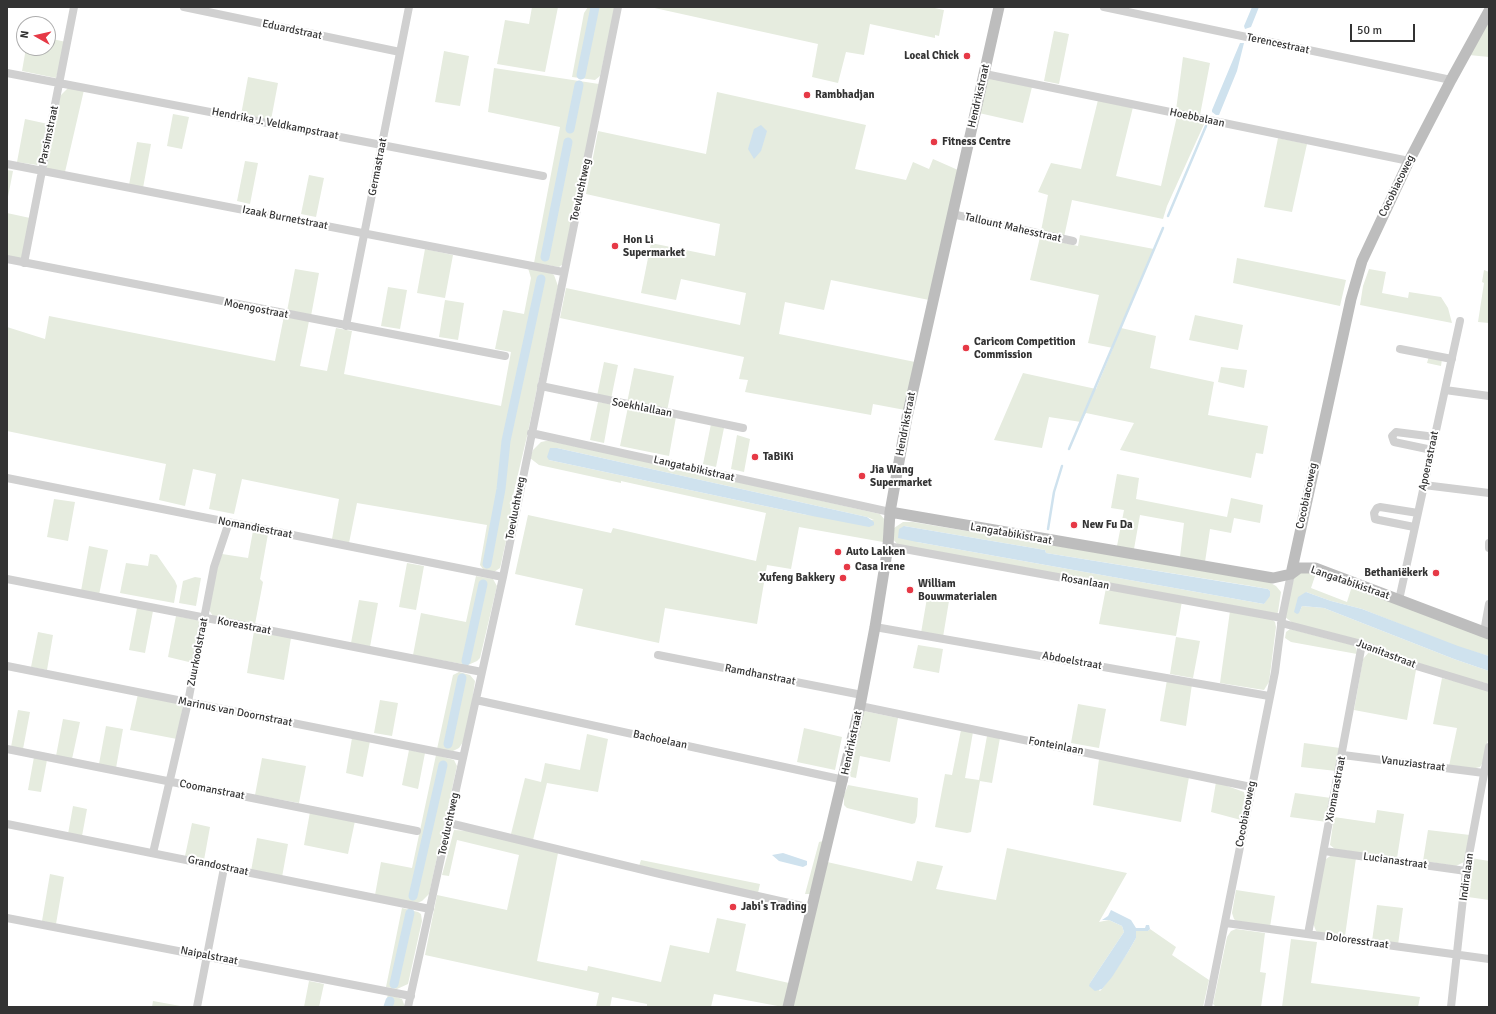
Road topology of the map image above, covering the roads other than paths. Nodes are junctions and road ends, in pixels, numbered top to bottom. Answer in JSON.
{"nodes":[{"id":1,"x":74,"y":7,"type":"edge"},
{"id":2,"x":184,"y":7,"type":"edge"},
{"id":3,"x":409,"y":7,"type":"edge"},
{"id":4,"x":618,"y":7,"type":"edge"},
{"id":5,"x":999,"y":7,"type":"edge"},
{"id":6,"x":1104,"y":7,"type":"edge"},
{"id":7,"x":1489,"y":11,"type":"edge"},
{"id":8,"x":400,"y":52,"type":"junction"},
{"id":9,"x":7,"y":73,"type":"edge"},
{"id":10,"x":985,"y":74,"type":"junction"},
{"id":11,"x":1451,"y":80,"type":"junction"},
{"id":12,"x":61,"y":83,"type":"junction"},
{"id":13,"x":382,"y":144,"type":"junction"},
{"id":14,"x":1409,"y":161,"type":"junction"},
{"id":15,"x":7,"y":164,"type":"edge"},
{"id":16,"x":41,"y":170,"type":"junction"},
{"id":17,"x":543,"y":176,"type":"dead end"},
{"id":18,"x":952,"y":214,"type":"junction"},
{"id":19,"x":364,"y":233,"type":"junction"},
{"id":20,"x":1073,"y":241,"type":"dead end"},
{"id":21,"x":7,"y":259,"type":"edge"},
{"id":22,"x":24,"y":263,"type":"junction"},
{"id":23,"x":564,"y":272,"type":"junction"},
{"id":24,"x":1460,"y":321,"type":"dead end"},
{"id":25,"x":346,"y":326,"type":"junction"},
{"id":26,"x":1400,"y":349,"type":"dead end"},
{"id":27,"x":504,"y":356,"type":"dead end"},
{"id":28,"x":1452,"y":359,"type":"junction"},
{"id":29,"x":541,"y":386,"type":"junction"},
{"id":30,"x":1444,"y":390,"type":"junction"},
{"id":31,"x":1489,"y":396,"type":"edge"},
{"id":32,"x":743,"y":428,"type":"dead end"},
{"id":33,"x":531,"y":433,"type":"junction"},
{"id":34,"x":1435,"y":437,"type":"junction"},
{"id":35,"x":1432,"y":450,"type":"junction"},
{"id":36,"x":7,"y":478,"type":"edge"},
{"id":37,"x":1424,"y":485,"type":"junction"},
{"id":38,"x":1489,"y":493,"type":"edge"},
{"id":39,"x":890,"y":512,"type":"junction"},
{"id":40,"x":1418,"y":513,"type":"junction"},
{"id":41,"x":229,"y":522,"type":"junction"},
{"id":42,"x":1414,"y":527,"type":"junction"},
{"id":43,"x":1489,"y":542,"type":"edge"},
{"id":44,"x":888,"y":546,"type":"junction"},
{"id":45,"x":1489,"y":548,"type":"edge"},
{"id":46,"x":1291,"y":574,"type":"junction"},
{"id":47,"x":503,"y":577,"type":"junction"},
{"id":48,"x":7,"y":579,"type":"edge"},
{"id":49,"x":1398,"y":600,"type":"junction"},
{"id":50,"x":1489,"y":604,"type":"edge"},
{"id":51,"x":204,"y":618,"type":"junction"},
{"id":52,"x":1282,"y":621,"type":"junction"},
{"id":53,"x":875,"y":627,"type":"junction"},
{"id":54,"x":1486,"y":633,"type":"edge"},
{"id":55,"x":1362,"y":644,"type":"junction"},
{"id":56,"x":658,"y":655,"type":"dead end"},
{"id":57,"x":7,"y":666,"type":"edge"},
{"id":58,"x":482,"y":672,"type":"junction"},
{"id":59,"x":1489,"y":688,"type":"edge"},
{"id":60,"x":862,"y":695,"type":"junction"},
{"id":61,"x":1269,"y":696,"type":"junction"},
{"id":62,"x":476,"y":700,"type":"junction"},
{"id":63,"x":188,"y":702,"type":"junction"},
{"id":64,"x":860,"y":706,"type":"junction"},
{"id":65,"x":1489,"y":747,"type":"edge"},
{"id":66,"x":7,"y":749,"type":"edge"},
{"id":67,"x":1343,"y":755,"type":"junction"},
{"id":68,"x":464,"y":757,"type":"junction"},
{"id":69,"x":1484,"y":773,"type":"junction"},
{"id":70,"x":844,"y":780,"type":"junction"},
{"id":71,"x":171,"y":782,"type":"junction"},
{"id":72,"x":1251,"y":787,"type":"junction"},
{"id":73,"x":449,"y":823,"type":"junction"},
{"id":74,"x":7,"y":824,"type":"edge"},
{"id":75,"x":417,"y":831,"type":"dead end"},
{"id":76,"x":1324,"y":851,"type":"junction"},
{"id":77,"x":153,"y":853,"type":"junction"},
{"id":78,"x":224,"y":868,"type":"junction"},
{"id":79,"x":1466,"y":871,"type":"junction"},
{"id":80,"x":811,"y":908,"type":"junction"},
{"id":81,"x":430,"y":909,"type":"junction"},
{"id":82,"x":7,"y":918,"type":"edge"},
{"id":83,"x":1226,"y":923,"type":"junction"},
{"id":84,"x":1308,"y":934,"type":"junction"},
{"id":85,"x":1458,"y":954,"type":"junction"},
{"id":86,"x":207,"y":956,"type":"junction"},
{"id":87,"x":1489,"y":959,"type":"edge"},
{"id":88,"x":410,"y":996,"type":"junction"},
{"id":89,"x":197,"y":1007,"type":"edge"},
{"id":90,"x":410,"y":1007,"type":"edge"},
{"id":91,"x":788,"y":1007,"type":"edge"},
{"id":92,"x":1208,"y":1007,"type":"edge"},
{"id":93,"x":1451,"y":1007,"type":"edge"}],
"edges":[{"from":1,"to":12,"type":"street","name":"Parsimstraat"},
{"from":2,"to":8,"type":"street","name":"Eduardstraat"},
{"from":3,"to":8,"type":"street","name":"Germastraat"},
{"from":4,"to":23,"type":"street","name":"Toevluchtweg"},
{"from":5,"to":10,"type":"street","name":"Hendrikstraat"},
{"from":6,"to":11,"type":"street","name":"Terencestraat"},
{"from":7,"to":11,"type":"street","name":"Cocobiacoweg"},
{"from":8,"to":13,"type":"street","name":"Germastraat"},
{"from":9,"to":12,"type":"street","name":"Hendrika J. Veldkampstraat"},
{"from":10,"to":14,"type":"street","name":"Hoebbalaan"},
{"from":10,"to":18,"type":"street","name":"Hendrikstraat"},
{"from":11,"to":14,"type":"street","name":"Cocobiacoweg"},
{"from":12,"to":13,"type":"street","name":"Hendrika J. Veldkampstraat"},
{"from":12,"to":16,"type":"street","name":"Parsimstraat"},
{"from":13,"to":17,"type":"street","name":"Hendrika J. Veldkampstraat"},
{"from":13,"to":19,"type":"street","name":"Germastraat"},
{"from":14,"to":46,"type":"street","name":"Cocobiacoweg"},
{"from":15,"to":16,"type":"street","name":"Izaak Burnetstraat"},
{"from":16,"to":19,"type":"street","name":"Izaak Burnetstraat"},
{"from":16,"to":22,"type":"street","name":"Parsimstraat"},
{"from":18,"to":20,"type":"street","name":"Tallount Mahesstraat"},
{"from":18,"to":39,"type":"street","name":"Hendrikstraat"},
{"from":19,"to":23,"type":"street","name":"Izaak Burnetstraat"},
{"from":19,"to":25,"type":"street","name":"Germastraat"},
{"from":21,"to":22,"type":"street","name":"Moengostraat"},
{"from":22,"to":25,"type":"street","name":"Moengostraat"},
{"from":23,"to":29,"type":"street","name":"Toevluchtweg"},
{"from":24,"to":28,"type":"street","name":"Apoerastraat"},
{"from":25,"to":27,"type":"street","name":"Moengostraat"},
{"from":26,"to":28,"type":"street"},
{"from":28,"to":30,"type":"street","name":"Apoerastraat"},
{"from":29,"to":32,"type":"street","name":"Soekhlallaan"},
{"from":29,"to":33,"type":"street","name":"Toevluchtweg"},
{"from":30,"to":31,"type":"street"},
{"from":30,"to":34,"type":"street","name":"Apoerastraat"},
{"from":33,"to":39,"type":"street","name":"Langatabikistraat"},
{"from":33,"to":47,"type":"street","name":"Toevluchtweg"},
{"from":34,"to":35,"type":"street","name":"Apoerastraat"},
{"from":34,"to":35,"type":"street"},
{"from":35,"to":37,"type":"street","name":"Apoerastraat"},
{"from":36,"to":41,"type":"street","name":"Nomandiestraat"},
{"from":37,"to":38,"type":"street"},
{"from":37,"to":40,"type":"street","name":"Apoerastraat"},
{"from":39,"to":44,"type":"street","name":"Hendrikstraat"},
{"from":39,"to":46,"type":"street","name":"Langatabikistraat"},
{"from":40,"to":42,"type":"street","name":"Apoerastraat"},
{"from":40,"to":42,"type":"street"},
{"from":41,"to":47,"type":"street","name":"Nomandiestraat"},
{"from":41,"to":51,"type":"street","name":"Zuurkoolstraat"},
{"from":42,"to":49,"type":"street","name":"Apoerastraat"},
{"from":43,"to":45,"type":"street"},
{"from":44,"to":52,"type":"street","name":"Rosanlaan"},
{"from":44,"to":53,"type":"street","name":"Hendrikstraat"},
{"from":46,"to":49,"type":"street","name":"Langatabikistraat"},
{"from":46,"to":52,"type":"street","name":"Cocobiacoweg"},
{"from":47,"to":58,"type":"street","name":"Toevluchtweg"},
{"from":48,"to":51,"type":"street","name":"Koreastraat"},
{"from":49,"to":54,"type":"street","name":"Langatabikistraat"},
{"from":50,"to":54,"type":"street","name":"Langatabikistraat"},
{"from":51,"to":58,"type":"street","name":"Koreastraat"},
{"from":51,"to":63,"type":"street","name":"Zuurkoolstraat"},
{"from":52,"to":55,"type":"street","name":"Juanitastraat"},
{"from":52,"to":61,"type":"street","name":"Cocobiacoweg"},
{"from":53,"to":60,"type":"street","name":"Hendrikstraat"},
{"from":53,"to":61,"type":"street","name":"Abdoelstraat"},
{"from":55,"to":59,"type":"street","name":"Juanitastraat"},
{"from":55,"to":67,"type":"street","name":"Xiomarastraat"},
{"from":56,"to":60,"type":"street","name":"Ramdhanstraat"},
{"from":57,"to":63,"type":"street","name":"Marinus van Doornstraat"},
{"from":58,"to":62,"type":"street","name":"Toevluchtweg"},
{"from":60,"to":64,"type":"street","name":"Hendrikstraat"},
{"from":61,"to":72,"type":"street","name":"Cocobiacoweg"},
{"from":62,"to":68,"type":"street","name":"Toevluchtweg"},
{"from":62,"to":70,"type":"street","name":"Bachoelaan"},
{"from":63,"to":68,"type":"street","name":"Marinus van Doornstraat"},
{"from":63,"to":71,"type":"street","name":"Zuurkoolstraat"},
{"from":64,"to":70,"type":"street","name":"Hendrikstraat"},
{"from":64,"to":72,"type":"street","name":"Fonteinlaan"},
{"from":65,"to":69,"type":"street","name":"Indiralaan"},
{"from":66,"to":71,"type":"street","name":"Coomanstraat"},
{"from":67,"to":69,"type":"street","name":"Vanuziastraat"},
{"from":67,"to":76,"type":"street","name":"Xiomarastraat"},
{"from":68,"to":73,"type":"street","name":"Toevluchtweg"},
{"from":69,"to":79,"type":"street","name":"Indiralaan"},
{"from":70,"to":80,"type":"street","name":"Hendrikstraat"},
{"from":71,"to":75,"type":"street","name":"Coomanstraat"},
{"from":71,"to":77,"type":"street","name":"Zuurkoolstraat"},
{"from":72,"to":83,"type":"street","name":"Cocobiacoweg"},
{"from":73,"to":80,"type":"street"},
{"from":73,"to":81,"type":"street","name":"Toevluchtweg"},
{"from":74,"to":77,"type":"street","name":"Grandostraat"},
{"from":76,"to":79,"type":"street","name":"Lucianastraat"},
{"from":76,"to":84,"type":"street","name":"Xiomarastraat"},
{"from":77,"to":78,"type":"street","name":"Grandostraat"},
{"from":78,"to":81,"type":"street","name":"Grandostraat"},
{"from":78,"to":86,"type":"street"},
{"from":79,"to":85,"type":"street","name":"Indiralaan"},
{"from":80,"to":91,"type":"street","name":"Hendrikstraat"},
{"from":81,"to":88,"type":"street","name":"Toevluchtweg"},
{"from":82,"to":86,"type":"street","name":"Naipalstraat"},
{"from":83,"to":84,"type":"street","name":"Doloresstraat"},
{"from":83,"to":92,"type":"street","name":"Cocobiacoweg"},
{"from":84,"to":85,"type":"street","name":"Doloresstraat"},
{"from":85,"to":87,"type":"street","name":"Doloresstraat"},
{"from":85,"to":93,"type":"street","name":"Indiralaan"},
{"from":86,"to":88,"type":"street","name":"Naipalstraat"},
{"from":86,"to":89,"type":"street"},
{"from":88,"to":90,"type":"street","name":"Toevluchtweg"}]}
